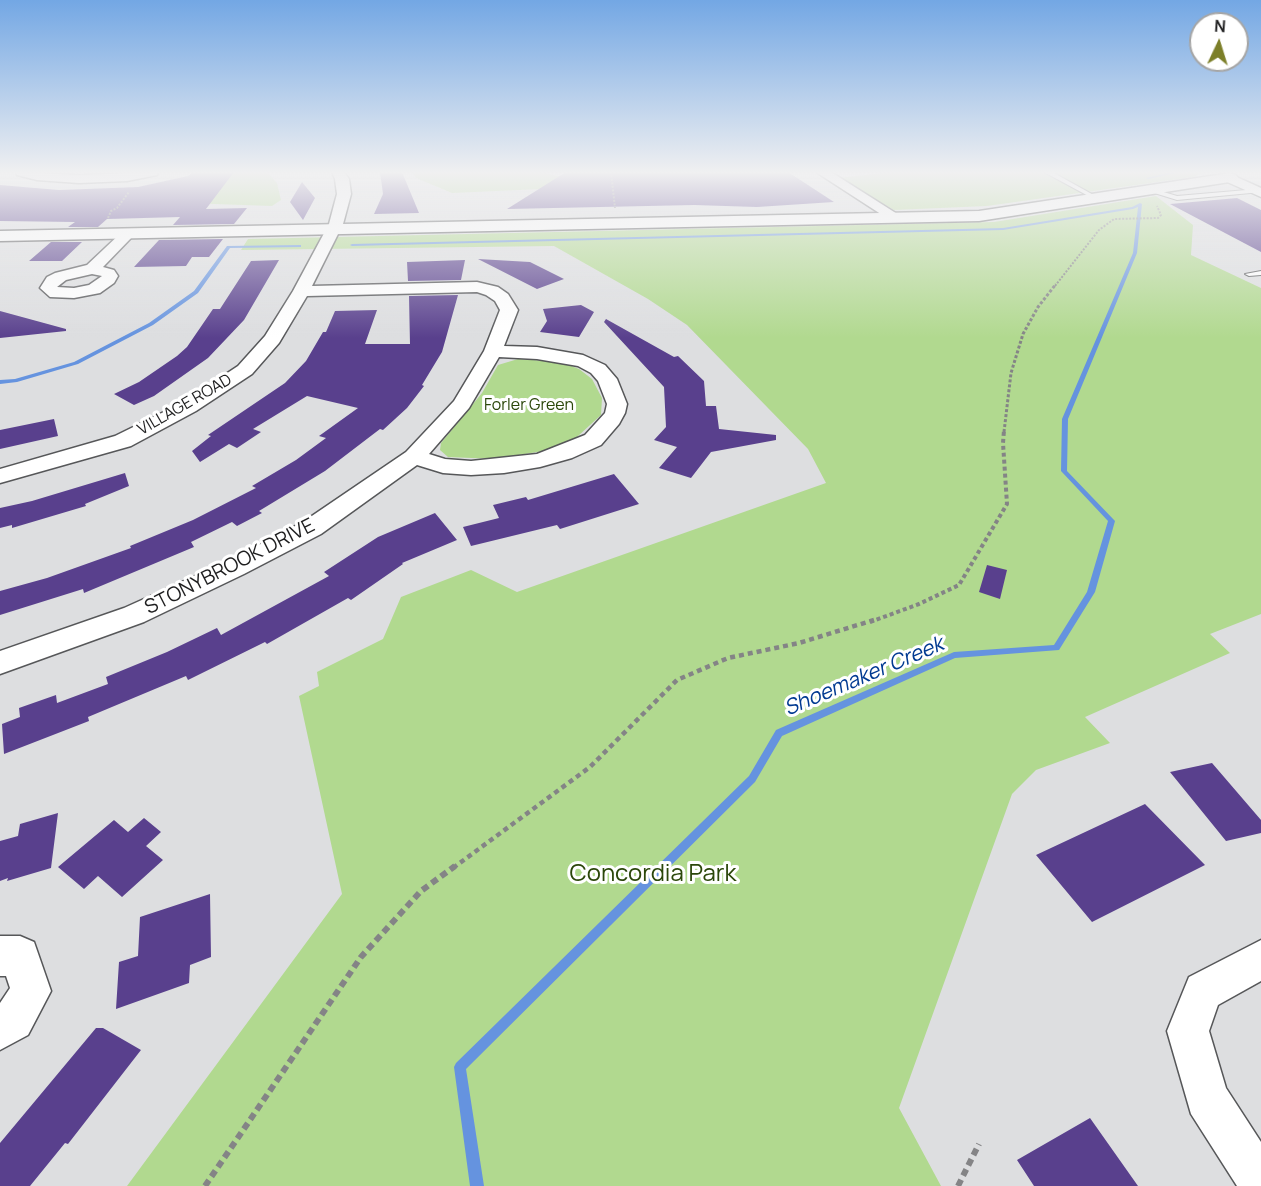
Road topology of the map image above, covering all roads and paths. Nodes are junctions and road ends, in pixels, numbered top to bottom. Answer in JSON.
{"nodes":[{"id":1,"x":447,"y":227,"type":"edge"},
{"id":2,"x":1103,"y":227,"type":"edge"},
{"id":3,"x":332,"y":230,"type":"junction"},
{"id":4,"x":127,"y":235,"type":"junction"},
{"id":5,"x":0,"y":237,"type":"edge"},
{"id":6,"x":92,"y":270,"type":"dead end"},
{"id":7,"x":1261,"y":273,"type":"edge"},
{"id":8,"x":1249,"y":274,"type":"dead end"},
{"id":9,"x":301,"y":291,"type":"junction"},
{"id":10,"x":493,"y":351,"type":"junction"},
{"id":11,"x":414,"y":457,"type":"junction"},
{"id":12,"x":0,"y":476,"type":"edge"},
{"id":13,"x":0,"y":663,"type":"edge"},
{"id":14,"x":0,"y":956,"type":"edge"},
{"id":15,"x":1261,"y":960,"type":"edge"},
{"id":16,"x":0,"y":1029,"type":"edge"},
{"id":17,"x":979,"y":1144,"type":"dead end"},
{"id":18,"x":1261,"y":1179,"type":"edge"},
{"id":19,"x":205,"y":1186,"type":"edge"},
{"id":20,"x":958,"y":1186,"type":"edge"}],
"edges":[{"from":1,"to":3,"type":"street"},
{"from":2,"to":19,"type":"path"},
{"from":3,"to":4,"type":"street"},
{"from":3,"to":9,"type":"street","name":"VILLAGE ROAD"},
{"from":4,"to":5,"type":"street"},
{"from":4,"to":6,"type":"street"},
{"from":7,"to":8,"type":"lane"},
{"from":9,"to":10,"type":"street","name":"STONYBROOK DRIVE"},
{"from":9,"to":12,"type":"street","name":"VILLAGE ROAD"},
{"from":10,"to":11,"type":"street","name":"STONYBROOK DRIVE"},
{"from":10,"to":11,"type":"street"},
{"from":11,"to":13,"type":"street","name":"STONYBROOK DRIVE"},
{"from":14,"to":16,"type":"street"},
{"from":15,"to":18,"type":"street"},
{"from":17,"to":20,"type":"path"}]}
